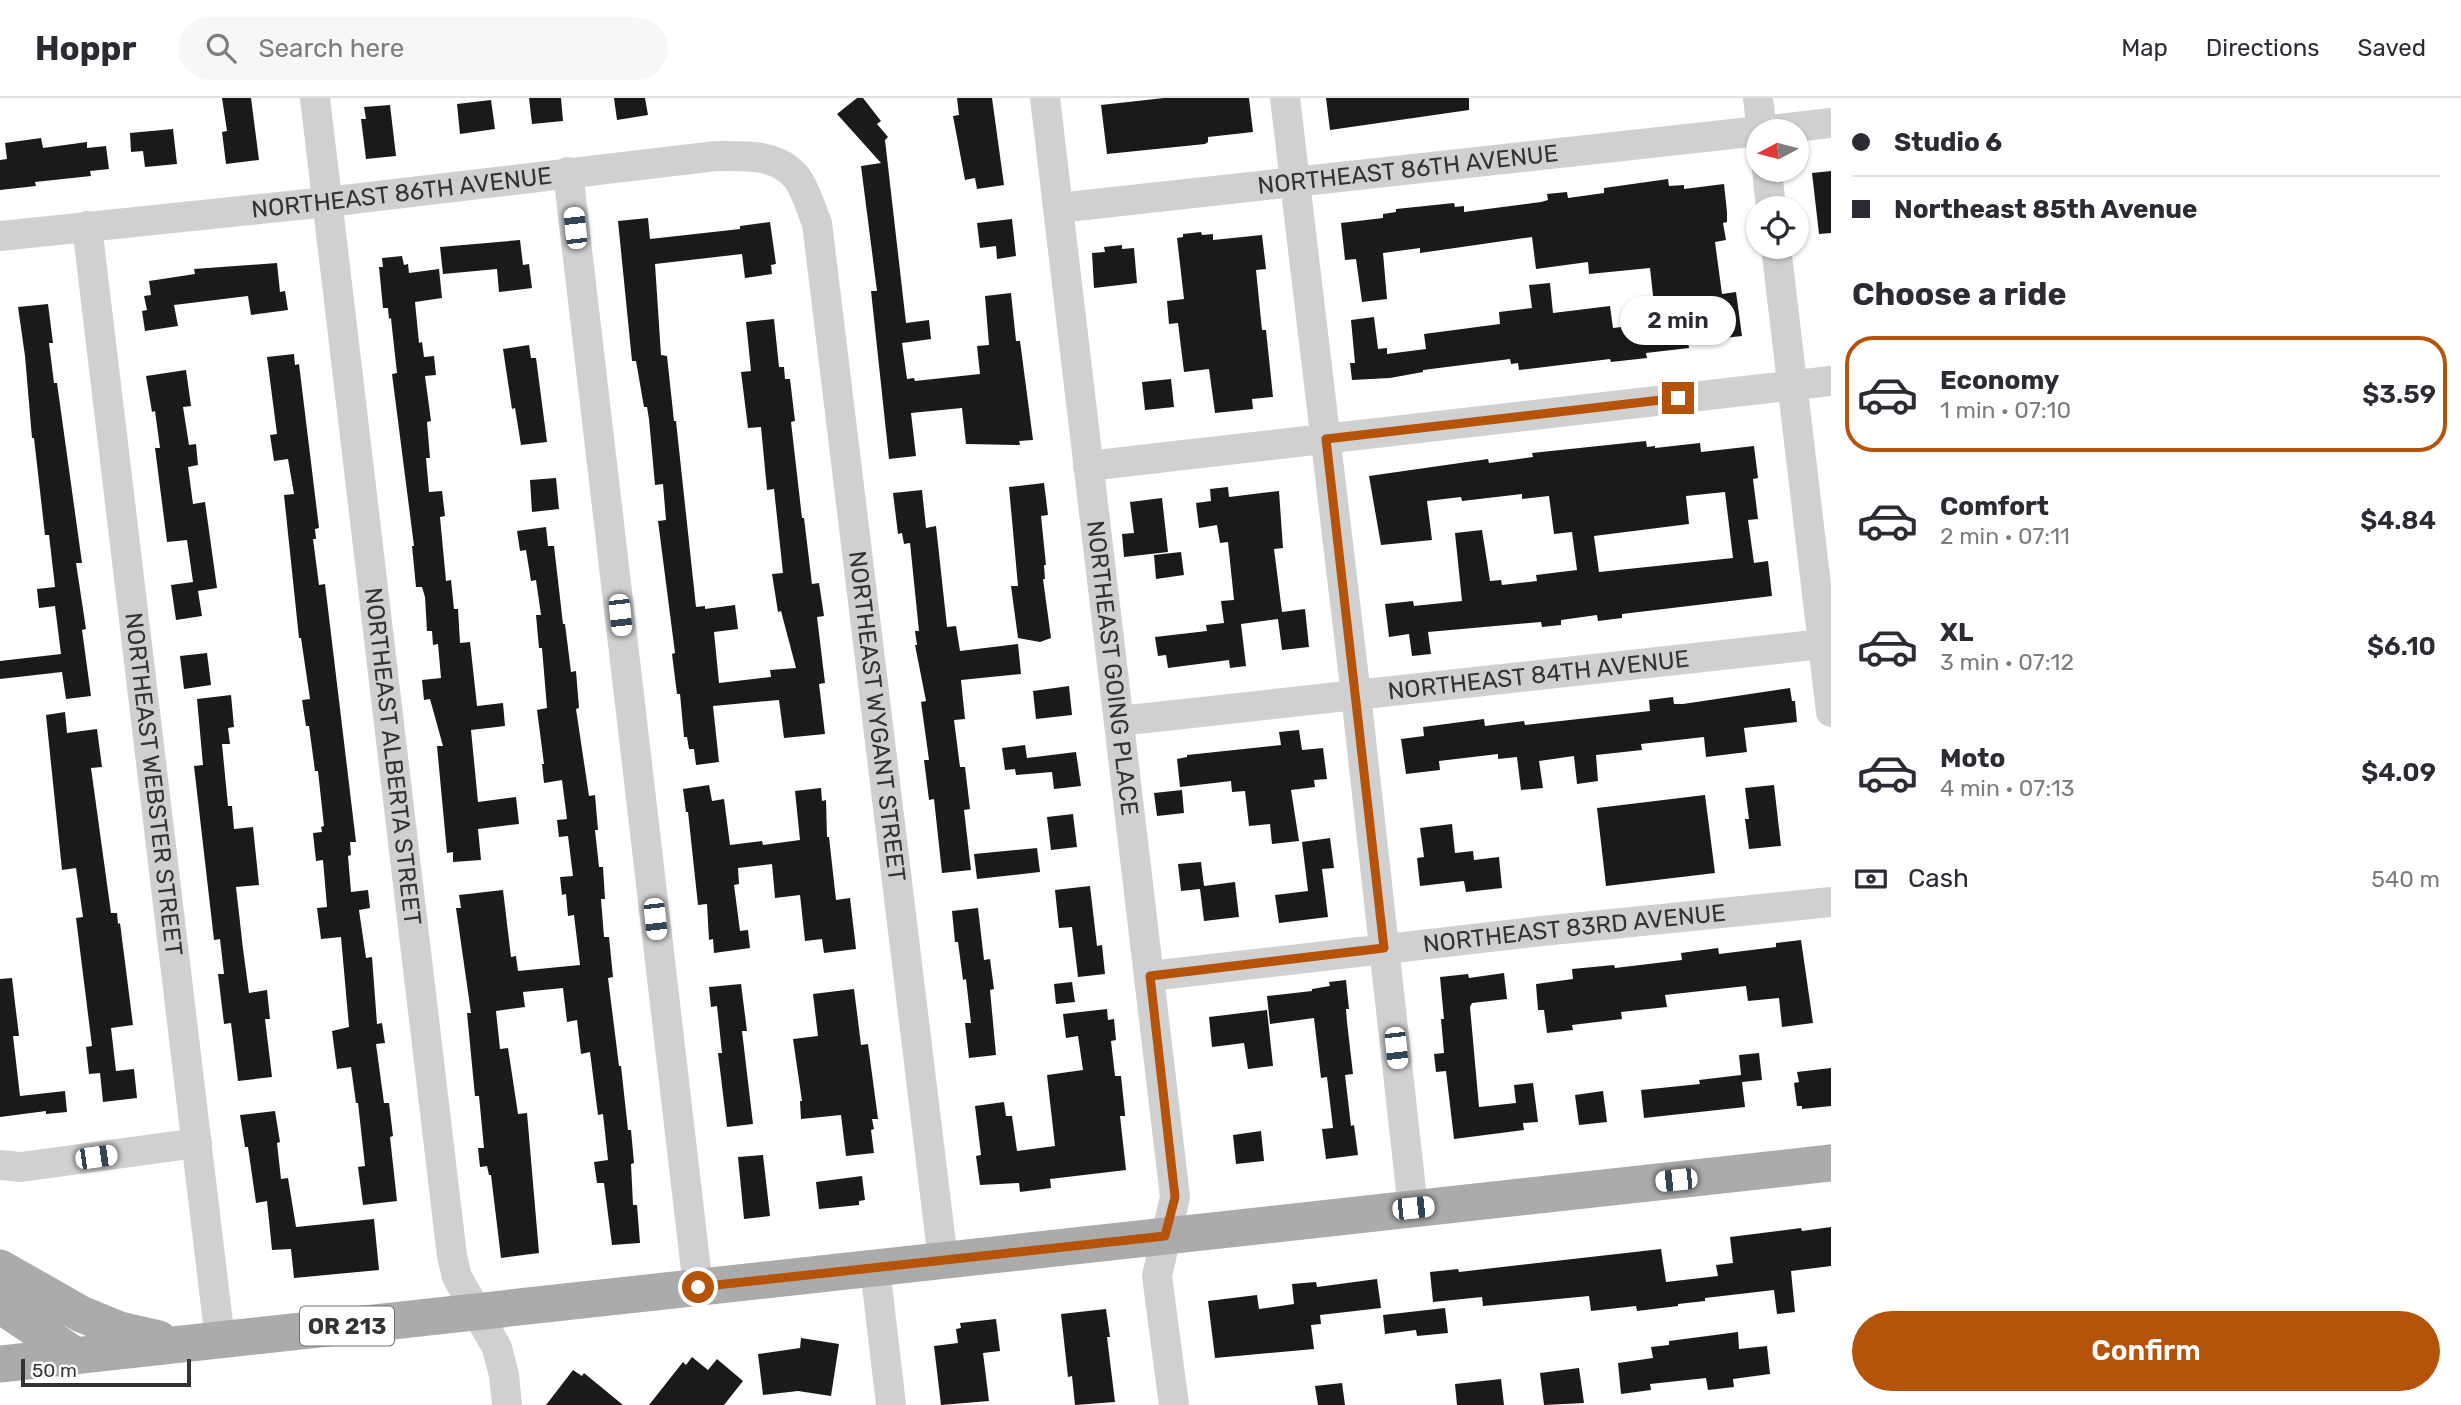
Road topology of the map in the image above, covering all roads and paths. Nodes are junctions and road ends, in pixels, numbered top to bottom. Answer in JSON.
{"nodes":[{"id":1,"x":315,"y":98,"type":"edge"},
{"id":2,"x":1045,"y":98,"type":"edge"},
{"id":3,"x":1285,"y":98,"type":"edge"},
{"id":4,"x":1758,"y":98,"type":"edge"},
{"id":5,"x":1760,"y":119,"type":"edge"},
{"id":6,"x":1831,"y":123,"type":"edge"},
{"id":7,"x":1810,"y":125,"type":"edge"},
{"id":8,"x":1746,"y":133,"type":"edge"},
{"id":9,"x":568,"y":172,"type":"junction"},
{"id":10,"x":797,"y":179,"type":"joint"},
{"id":11,"x":1295,"y":183,"type":"junction"},
{"id":12,"x":327,"y":202,"type":"junction"},
{"id":13,"x":1058,"y":208,"type":"junction"},
{"id":14,"x":87,"y":226,"type":"junction"},
{"id":15,"x":0,"y":236,"type":"edge"},
{"id":16,"x":1777,"y":259,"type":"edge"},
{"id":17,"x":1831,"y":381,"type":"edge"},
{"id":18,"x":1792,"y":386,"type":"junction"},
{"id":19,"x":1326,"y":439,"type":"junction"},
{"id":20,"x":1088,"y":466,"type":"junction"},
{"id":21,"x":1827,"y":643,"type":"edge"},
{"id":22,"x":1356,"y":695,"type":"junction"},
{"id":23,"x":1831,"y":712,"type":"edge"},
{"id":24,"x":1119,"y":721,"type":"junction"},
{"id":25,"x":1831,"y":902,"type":"edge"},
{"id":26,"x":1384,"y":948,"type":"junction"},
{"id":27,"x":1150,"y":976,"type":"junction"},
{"id":28,"x":197,"y":1143,"type":"junction"},
{"id":29,"x":1831,"y":1163,"type":"edge"},
{"id":30,"x":0,"y":1165,"type":"edge"},
{"id":31,"x":1413,"y":1208,"type":"junction"},
{"id":32,"x":1165,"y":1236,"type":"junction"},
{"id":33,"x":943,"y":1260,"type":"junction"},
{"id":34,"x":0,"y":1268,"type":"edge"},
{"id":35,"x":875,"y":1268,"type":"junction"},
{"id":36,"x":698,"y":1287,"type":"junction"},
{"id":37,"x":0,"y":1305,"type":"edge"},
{"id":38,"x":475,"y":1312,"type":"junction"},
{"id":39,"x":220,"y":1340,"type":"junction"},
{"id":40,"x":177,"y":1344,"type":"junction"},
{"id":41,"x":76,"y":1356,"type":"junction"},
{"id":42,"x":0,"y":1364,"type":"edge"},
{"id":43,"x":507,"y":1405,"type":"edge"},
{"id":44,"x":891,"y":1405,"type":"edge"},
{"id":45,"x":1174,"y":1405,"type":"edge"}],
"edges":[{"from":1,"to":12,"type":"street","name":"NORTHEAST ALBERTA STREET"},
{"from":2,"to":13,"type":"street","name":"NORTHEAST GOING PLACE"},
{"from":3,"to":11,"type":"street"},
{"from":4,"to":5,"type":"street"},
{"from":6,"to":7,"type":"street","name":"NORTHEAST 86TH AVENUE"},
{"from":8,"to":11,"type":"street","name":"NORTHEAST 86TH AVENUE"},
{"from":9,"to":10,"type":"street","name":"NORTHEAST 86TH AVENUE"},
{"from":9,"to":12,"type":"street","name":"NORTHEAST 86TH AVENUE"},
{"from":9,"to":36,"type":"street"},
{"from":10,"to":33,"type":"street","name":"NORTHEAST WYGANT STREET"},
{"from":11,"to":13,"type":"street","name":"NORTHEAST 86TH AVENUE"},
{"from":11,"to":19,"type":"street"},
{"from":12,"to":14,"type":"street","name":"NORTHEAST 86TH AVENUE"},
{"from":12,"to":38,"type":"street","name":"NORTHEAST ALBERTA STREET"},
{"from":13,"to":20,"type":"street","name":"NORTHEAST GOING PLACE"},
{"from":14,"to":15,"type":"street","name":"NORTHEAST 86TH AVENUE"},
{"from":14,"to":28,"type":"street","name":"NORTHEAST WEBSTER STREET"},
{"from":16,"to":18,"type":"street"},
{"from":17,"to":18,"type":"street"},
{"from":18,"to":19,"type":"street"},
{"from":18,"to":21,"type":"street"},
{"from":19,"to":20,"type":"street"},
{"from":19,"to":22,"type":"street"},
{"from":20,"to":24,"type":"street","name":"NORTHEAST GOING PLACE"},
{"from":21,"to":22,"type":"street","name":"NORTHEAST 84TH AVENUE"},
{"from":21,"to":23,"type":"street"},
{"from":22,"to":24,"type":"street","name":"NORTHEAST 84TH AVENUE"},
{"from":22,"to":26,"type":"street"},
{"from":24,"to":27,"type":"street","name":"NORTHEAST GOING PLACE"},
{"from":25,"to":26,"type":"street","name":"NORTHEAST 83RD AVENUE"},
{"from":26,"to":27,"type":"street","name":"NORTHEAST 83RD AVENUE"},
{"from":26,"to":31,"type":"street"},
{"from":27,"to":32,"type":"street","name":"NORTHEAST GOING PLACE"},
{"from":28,"to":30,"type":"street"},
{"from":28,"to":39,"type":"street","name":"NORTHEAST WEBSTER STREET"},
{"from":29,"to":31,"type":"main road","number":"OR 213"},
{"from":31,"to":32,"type":"main road","number":"OR 213"},
{"from":32,"to":33,"type":"main road","number":"OR 213"},
{"from":32,"to":45,"type":"street","name":"NORTHEAST GOING PLACE"},
{"from":33,"to":35,"type":"main road","number":"OR 213"},
{"from":34,"to":40,"type":"main road","number":"OR 213"},
{"from":35,"to":36,"type":"main road","number":"OR 213"},
{"from":35,"to":44,"type":"street"},
{"from":36,"to":38,"type":"main road","number":"OR 213"},
{"from":37,"to":41,"type":"main road"},
{"from":38,"to":39,"type":"main road","number":"OR 213"},
{"from":38,"to":43,"type":"street","name":"NORTHEAST ALBERTA STREET"},
{"from":39,"to":40,"type":"main road","number":"OR 213"},
{"from":40,"to":41,"type":"main road","number":"OR 213"},
{"from":41,"to":42,"type":"main road"}]}
